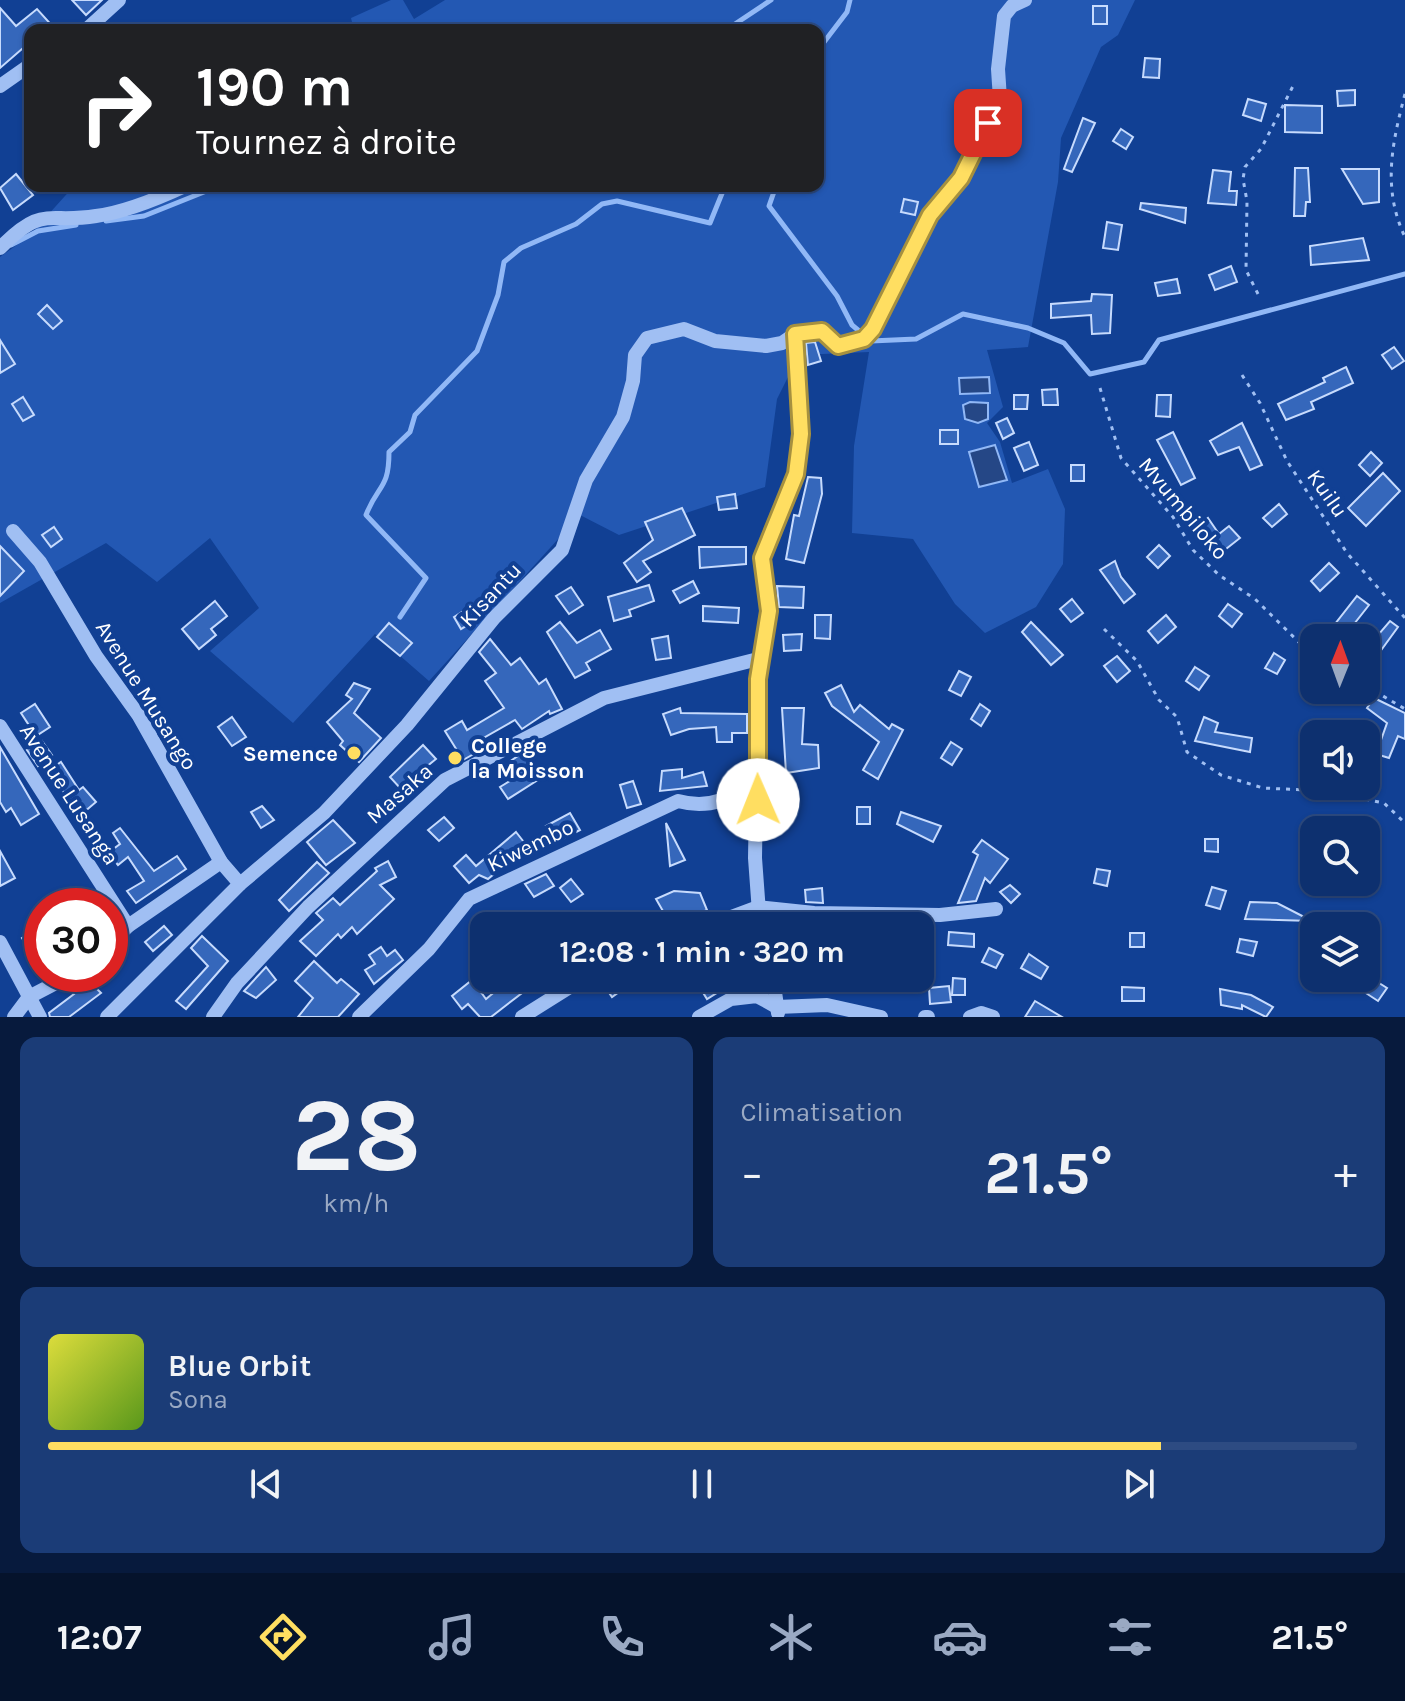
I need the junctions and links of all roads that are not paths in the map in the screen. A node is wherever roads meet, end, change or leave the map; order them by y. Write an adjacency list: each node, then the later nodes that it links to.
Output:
1 (119, 0): 3 (street)
2 (1025, 0): 8 (street)
3 (93, 24)
4 (24, 69): 5 (street)
5 (0, 86)
6 (171, 192): 7 (street)
7 (0, 248)
8 (795, 334): 10 (street); 14 (street, Kisantu)
9 (13, 531): 13 (street, Avenue Musango)
10 (762, 658): 12 (street); 30 (street, Masaka)
11 (0, 726): 15 (street, Avenue Lusanga)
12 (758, 779): 16 (street); 31 (street, Kiwembo)
13 (221, 862): 14 (street, Avenue Musango); 20 (street)
14 (240, 884): 29 (street, Kisantu)
15 (104, 888)
16 (758, 907): 17 (street); 18 (street); 19 (street)
17 (996, 909)
18 (745, 912)
19 (759, 912)
20 (128, 926)
21 (0, 942): 25 (street)
22 (39, 992): 25 (street)
23 (562, 992): 32 (street)
24 (775, 992): 26 (street)
25 (29, 997): 27 (street); 28 (street)
26 (778, 1012): 33 (street); 34 (street)
27 (14, 1017)
28 (40, 1017)
29 (107, 1017)
30 (213, 1017)
31 (359, 1017)
32 (522, 1017)
33 (699, 1017)
34 (881, 1017)
35 (970, 1017): 36 (street)
36 (993, 1017)

